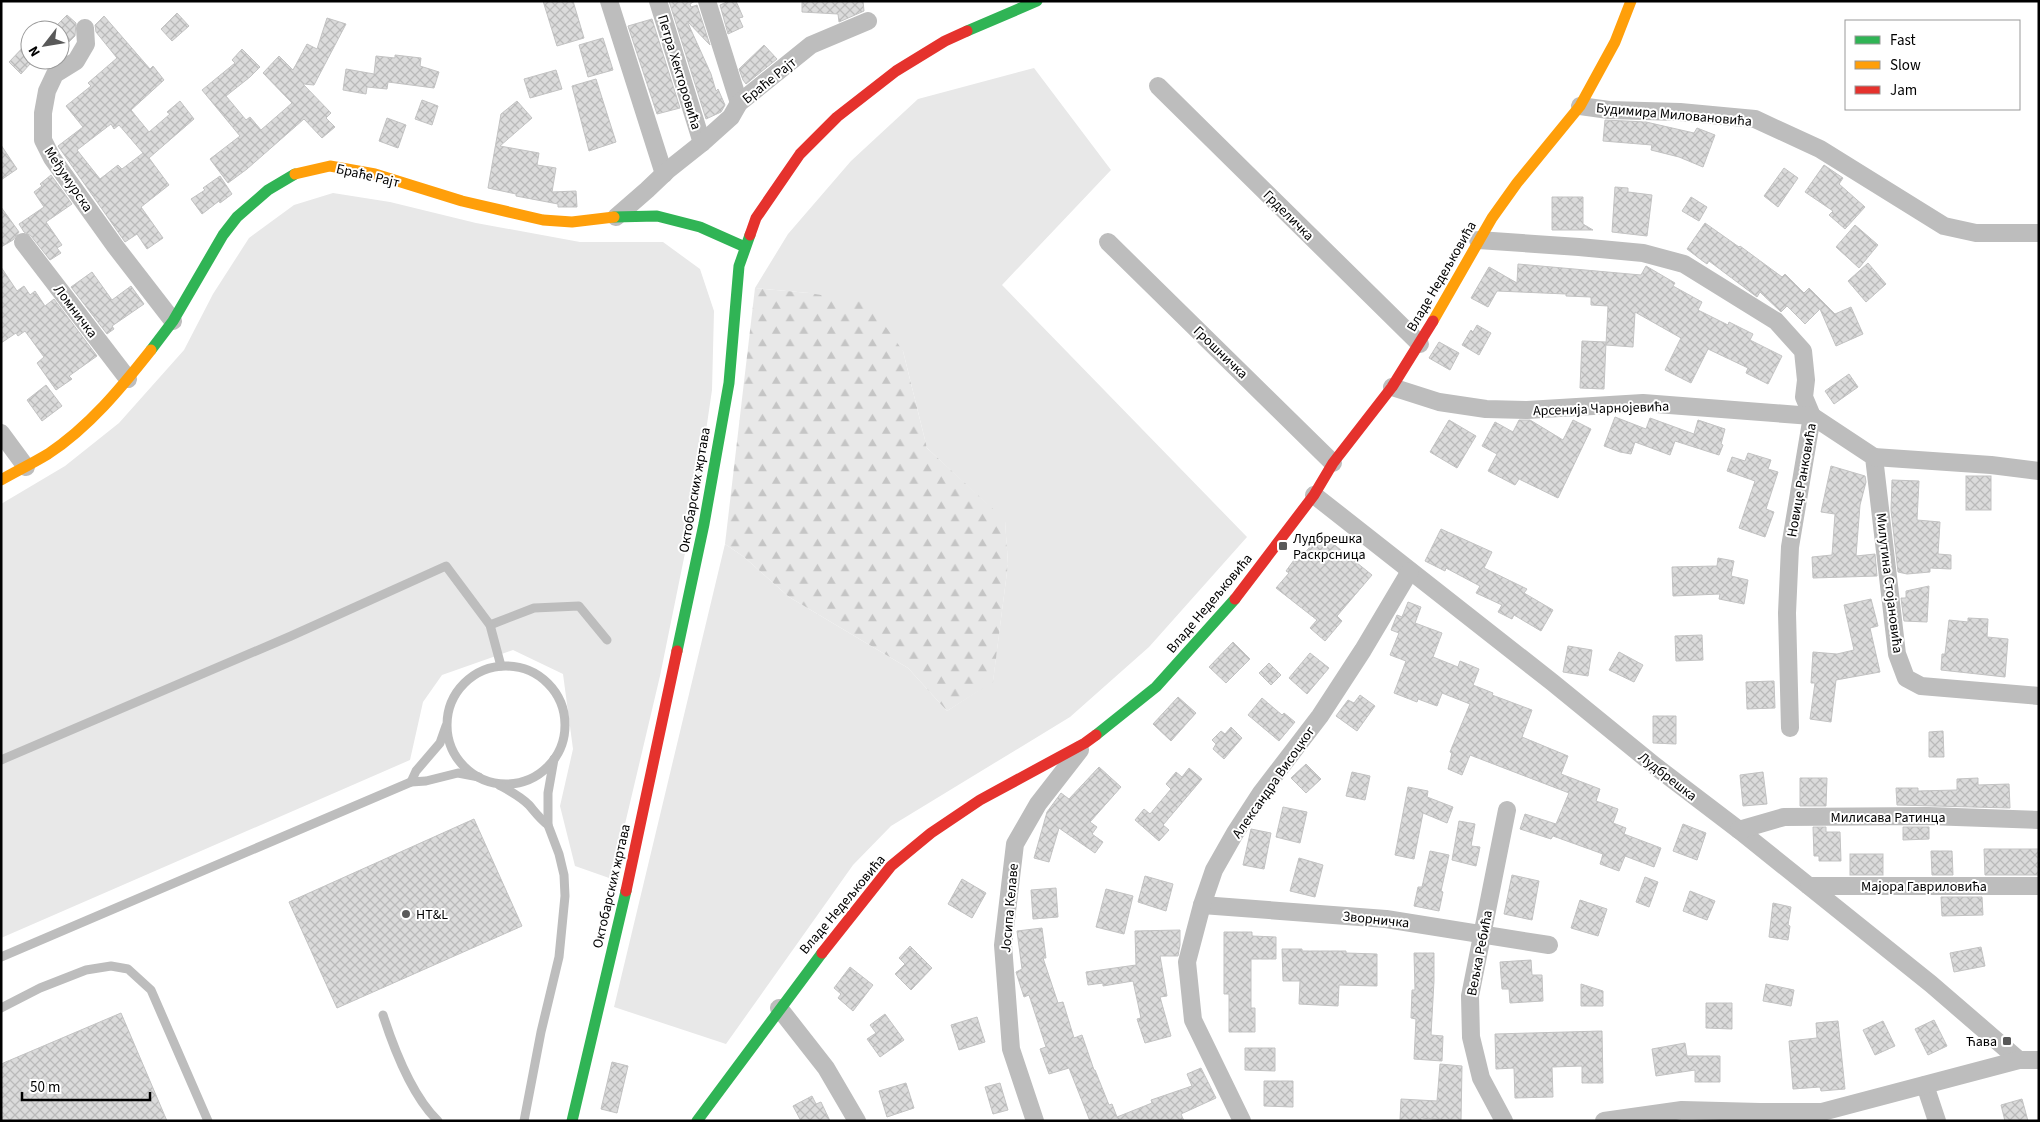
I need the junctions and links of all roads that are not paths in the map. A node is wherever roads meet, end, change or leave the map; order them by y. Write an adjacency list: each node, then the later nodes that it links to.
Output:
1 (609, 1): 12 (street)
2 (658, 1): 11 (street, Петра Хекторовића)
3 (707, 1): 9 (street)
4 (1037, 1): 20 (street, Октобарских жртава)
5 (1631, 1): 10 (street, Владе Недељковића)
6 (868, 21): 9 (street, Браће Рајт)
7 (85, 28): 21 (street, Међумурска)
8 (1158, 86): 22 (street, Грделичка)
9 (739, 103): 11 (street, Браће Рајт)
10 (1580, 106): 16 (street, Будимира Миловановића); 17 (street, Владе Недељковића)
11 (702, 143): 12 (street, Браће Рајт)
12 (664, 174): 13 (street, Браће Рајт)
13 (651, 186): 14 (street, Браће Рајт); 15 (street)
14 (616, 217): 15 (street, Браће Рајт); 21 (street, Браће Рајт)
15 (661, 218): 20 (street, Браће Рајт)
16 (2039, 234)
17 (1478, 240): 22 (street, Владе Недељковића); 25 (street, Новице Ранковића)
18 (23, 242): 23 (street, Ломничка)
19 (1108, 242): 28 (street, Грошничка)
20 (745, 247): 65 (street, Октобарских жртава)
21 (173, 320): 23 (street, Браће Рајт)
22 (1420, 344): 24 (street, Владе Недељковића)
23 (128, 379): 29 (street, Браће Рајт)
24 (1392, 387): 25 (street, Арсенија Чарнојевића); 28 (street, Владе Недељковића)
25 (1812, 416): 27 (street); 39 (street, Новице Ранковића)
26 (1, 434): 29 (street)
27 (1874, 457): 30 (street); 37 (street, Милутина Стојановића)
28 (1333, 462): 32 (street, Владе Недељковића)
29 (26, 467): 31 (street, Браће Рајт)
30 (2039, 471)
31 (1, 480)
32 (1314, 495): 33 (street, Лудбрешка); 40 (street, Владе Недељковића)
33 (1410, 571): 49 (street, Лудбрешка); 52 (street, Александра Висоцког)
34 (490, 625): 35 (lane); 36 (lane); 42 (lane)
35 (607, 640)
36 (501, 666): 38 (lane); 41 (lane)
37 (2039, 696)
38 (447, 721): 43 (lane); 44 (lane)
39 (1790, 728)
40 (1085, 744): 57 (street, Владе Недељковића); 68 (street, Јосипа Келаве)
41 (554, 759): 45 (lane); 48 (lane)
42 (1, 760)
43 (479, 777): 44 (lane); 45 (lane)
44 (411, 782): 55 (lane)
45 (495, 782): 48 (lane)
46 (1507, 810): 53 (street, Вељка Ребића)
47 (2039, 820): 49 (street, Милисава Ратинца)
48 (548, 825): 64 (lane)
49 (1739, 830): 50 (street, Лудбрешка)
50 (1809, 886): 51 (street, Мајора Гавриловића); 59 (street, Лудбрешка)
51 (2039, 886)
52 (1202, 905): 53 (street, Зворничка); 69 (street, Александра Висоцког)
53 (1482, 934): 54 (street, Зворничка); 70 (street, Вељка Ребића)
54 (1549, 945)
55 (1, 957)
56 (1, 1008): 62 (lane)
57 (779, 1008): 66 (street, Владе Недељковића); 67 (street)
58 (383, 1015): 63 (lane)
59 (2019, 1060): 60 (street); 61 (street)
60 (2039, 1060)
61 (1925, 1085): 71 (street); 72 (street)
62 (208, 1121)
63 (438, 1121)
64 (524, 1121)
65 (572, 1121)
66 (697, 1121)
67 (857, 1121)
68 (1035, 1121)
69 (1242, 1121)
70 (1504, 1121)
71 (1604, 1121)
72 (1937, 1121)

